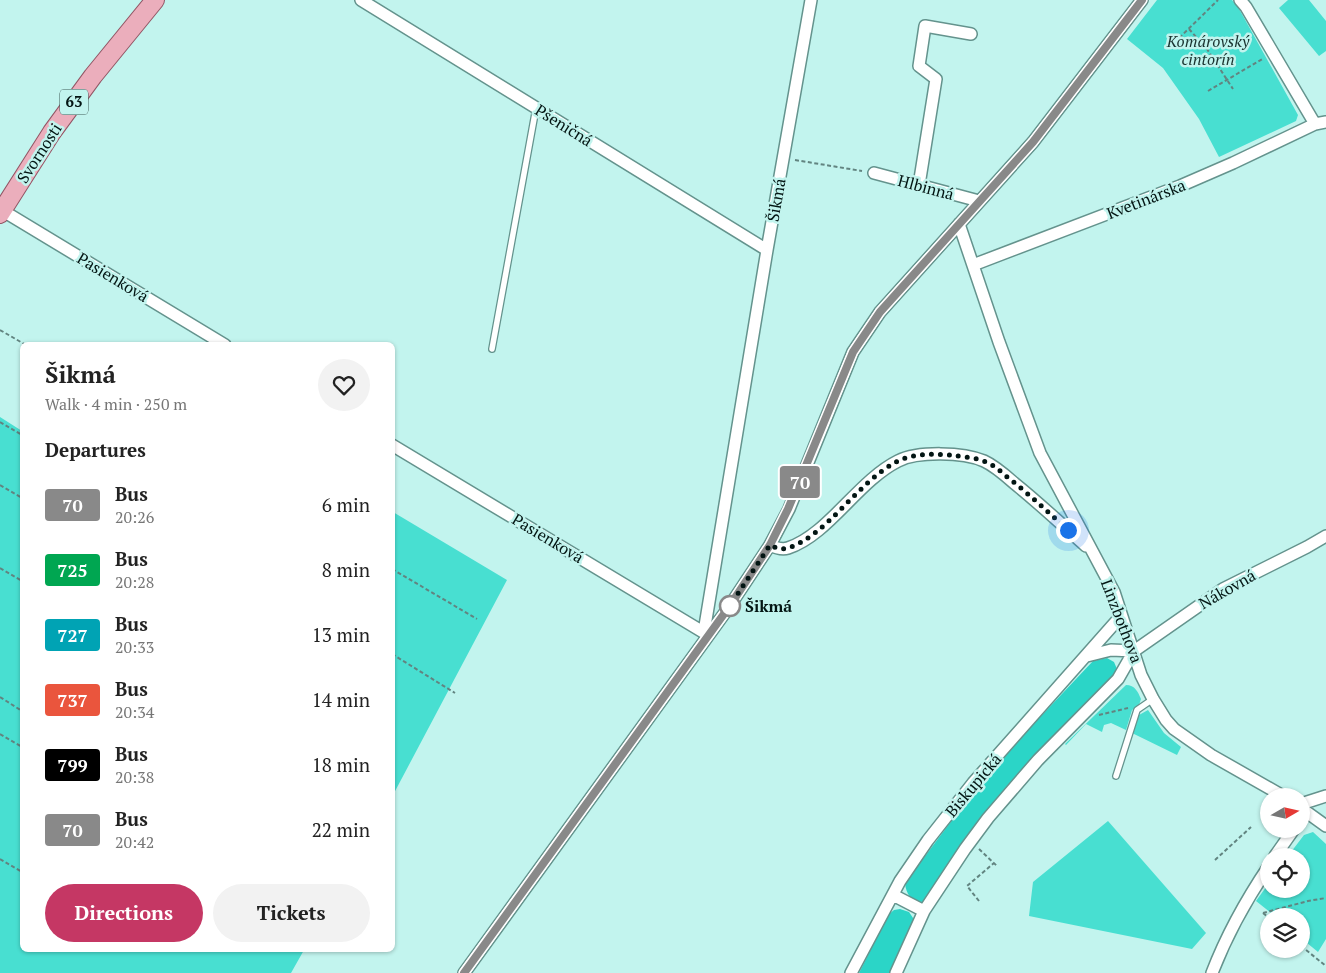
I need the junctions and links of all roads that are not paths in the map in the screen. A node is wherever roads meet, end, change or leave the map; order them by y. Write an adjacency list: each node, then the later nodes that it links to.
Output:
1 (155, 0): 12 (main road, Svornosti / 63)
2 (361, 0): 7 (street, Pšeničná)
3 (811, 0): 14 (street, Šikmá)
4 (1142, 0): 11 (street)
5 (1240, 0): 8 (street, Kvetinárska)
6 (971, 34): 10 (street)
7 (536, 107): 14 (street, Pšeničná); 17 (lane)
8 (1321, 123): 15 (street, Kvetinárska)
9 (874, 173): 10 (street, Hlbinná)
10 (919, 185): 11 (street, Hlbinná)
11 (979, 201): 13 (street)
12 (1, 211): 16 (street, Pasienková)
13 (959, 224): 15 (street, Linzbothova); 20 (street)
14 (767, 250): 23 (street, Šikmá)
15 (973, 265): 21 (street, Linzbothova)
16 (221, 342)
17 (492, 349)
18 (395, 447): 23 (street, Pasienková)
19 (1326, 536): 24 (street, Nákovná)
20 (770, 545): 21 (street); 23 (street)
21 (1091, 550): 22 (street, Linzbothova)
22 (1122, 616): 24 (street, Linzbothova); 25 (street, Biskupická)
23 (706, 633): 36 (street)
24 (1134, 651): 25 (street); 26 (street, Linzbothova); 35 (street, Biskupická)
25 (1087, 656): 34 (street, Biskupická)
26 (1150, 701): 27 (lane); 28 (street, Linzbothova)
27 (1116, 776)
28 (1269, 788)
29 (1326, 796): 30 (street)
30 (1310, 801)
31 (1310, 817): 32 (street)
32 (1326, 826)
33 (1260, 879): 39 (street)
34 (893, 895): 35 (street); 37 (street, Biskupická)
35 (924, 911): 38 (street, Biskupická)
36 (464, 973)
37 (851, 973)
38 (896, 973)
39 (1212, 973)

